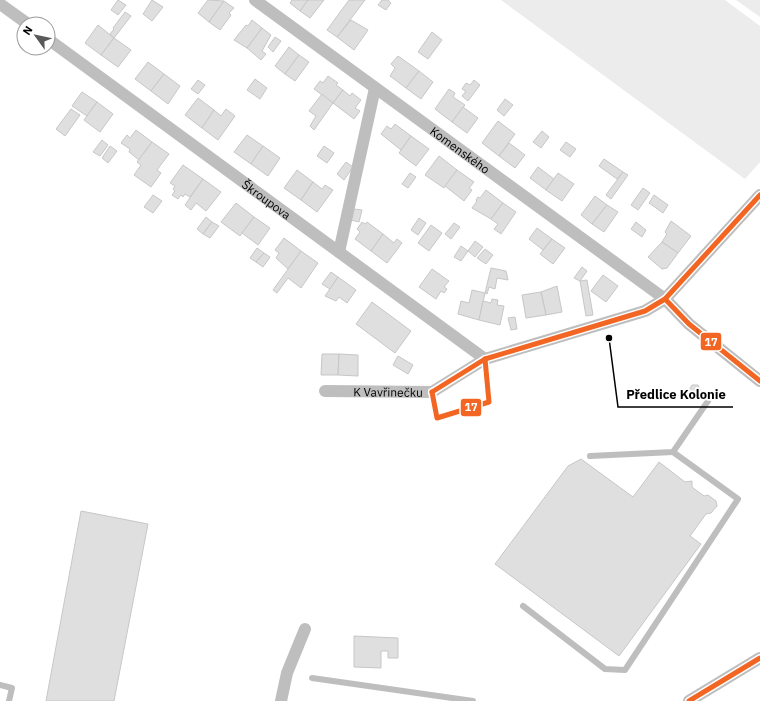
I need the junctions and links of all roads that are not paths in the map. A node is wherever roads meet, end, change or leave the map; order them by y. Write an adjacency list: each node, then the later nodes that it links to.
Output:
1 (255, 0): 5 (street, Komenského)
2 (0, 4): 3 (street)
3 (17, 16)
4 (56, 45): 7 (street, Škroupova)
5 (375, 88): 7 (street); 8 (street, Komenského)
6 (760, 195): 8 (street, K Vavřinečku)
7 (339, 252): 9 (street, Škroupova)
8 (665, 299): 9 (street, K Vavřinečku); 10 (street)
9 (485, 359): 12 (street, K Vavřinečku); 12 (lane)
10 (760, 381)
11 (325, 391): 12 (street, K Vavřinečku)
12 (432, 392)
13 (708, 401): 14 (lane)
14 (673, 452): 15 (lane); 16 (lane)
15 (590, 456)
16 (522, 606)
17 (306, 629): 22 (street)
18 (760, 658): 24 (street)
19 (312, 678): 23 (lane)
20 (0, 685): 21 (lane)
21 (10, 701)
22 (280, 701)
23 (473, 701)
24 (689, 701)

